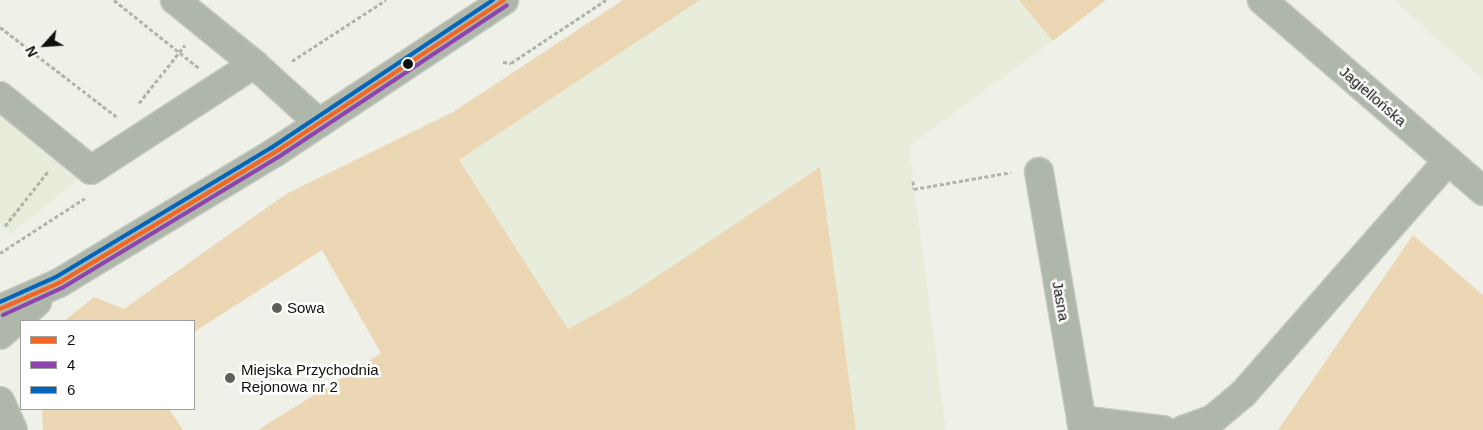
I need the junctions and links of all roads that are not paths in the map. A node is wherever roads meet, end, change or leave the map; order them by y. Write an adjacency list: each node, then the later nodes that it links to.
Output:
1 (174, 0): 4 (street)
2 (504, 0): 6 (street)
3 (1262, 0): 7 (street, Jagiellońska)
4 (254, 64): 5 (street); 6 (street)
5 (0, 96)
6 (319, 123): 10 (street)
7 (1448, 161): 9 (street, Jagiellońska); 19 (street)
8 (1028, 172): 14 (street, Jasna)
9 (1483, 191)
10 (59, 283): 11 (street); 12 (street)
11 (0, 310)
12 (0, 335)
13 (0, 401): 17 (street)
14 (1082, 425): 18 (street)
15 (0, 426): 16 (street)
16 (4, 430)
17 (13, 430)
18 (1163, 430)
19 (1183, 430)

